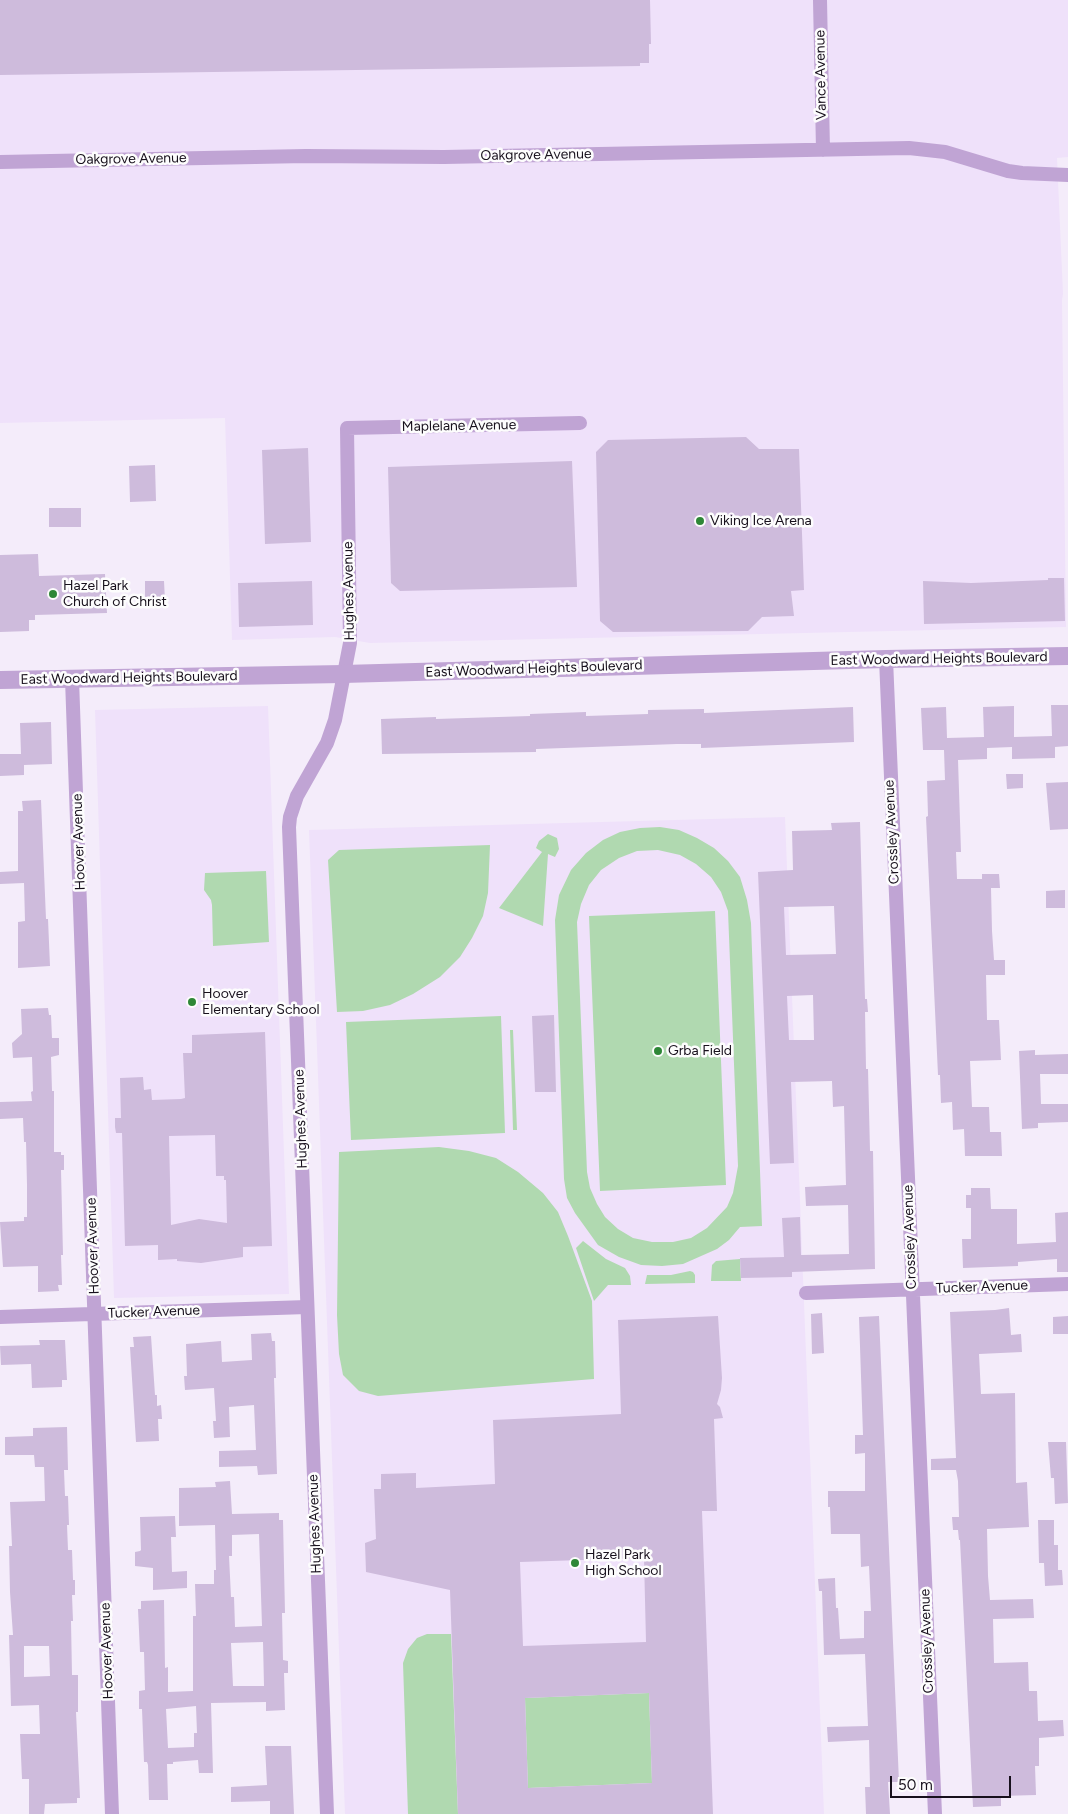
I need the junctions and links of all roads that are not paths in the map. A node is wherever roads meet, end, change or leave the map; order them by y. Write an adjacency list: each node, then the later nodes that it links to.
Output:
1 (820, 0): 2 (street, Vance Avenue)
2 (823, 150): 3 (street, Oakgrove Avenue); 4 (street, Oakgrove Avenue)
3 (0, 162)
4 (1068, 175)
5 (580, 423): 6 (street, Maplelane Avenue)
6 (347, 436): 9 (street, Hughes Avenue)
7 (1068, 656): 8 (street, East Woodward Heights Boulevard)
8 (886, 659): 9 (street, East Woodward Heights Boulevard); 13 (street, Crossley Avenue)
9 (343, 674): 10 (street, East Woodward Heights Boulevard); 15 (street, Hughes Avenue)
10 (72, 679): 11 (street, East Woodward Heights Boulevard); 16 (street, Hoover Avenue)
11 (0, 680)
12 (1068, 1284): 13 (street, Tucker Avenue)
13 (913, 1289): 14 (street, Tucker Avenue); 20 (street, Crossley Avenue)
14 (806, 1294)
15 (307, 1307): 16 (street, Tucker Avenue); 19 (street, Hughes Avenue)
16 (95, 1314): 17 (street, Tucker Avenue); 18 (street, Hoover Avenue)
17 (0, 1317)
18 (112, 1814)
19 (327, 1814)
20 (935, 1814)

